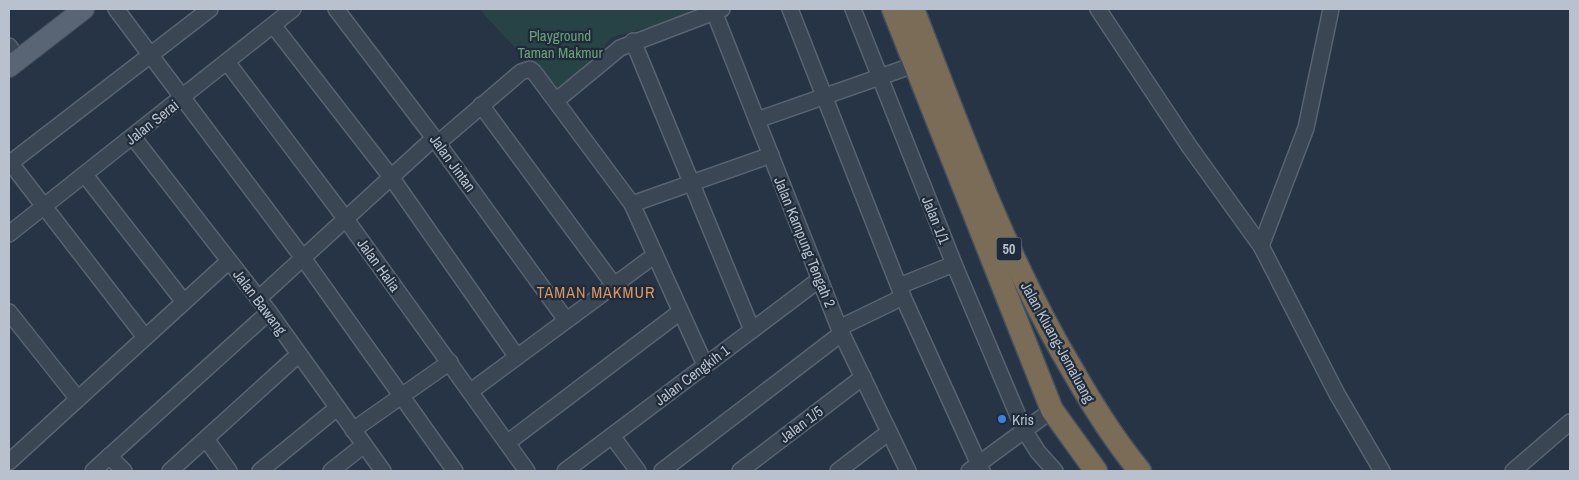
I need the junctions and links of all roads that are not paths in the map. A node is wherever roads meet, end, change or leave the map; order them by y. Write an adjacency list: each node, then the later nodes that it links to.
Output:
1 (116, 9): 15 (street)
2 (210, 9): 15 (street)
3 (294, 9): 13 (street, Jalan Serai)
4 (336, 9): 26 (street, Jalan Jintan)
5 (790, 9): 20 (street)
6 (853, 9): 19 (street, Jalan 1/1)
7 (893, 9): 18 (highway, Jalan Kluang-Jemaluang / 50)
8 (913, 9): 91 (highway, Jalan Kluang-Jemaluang / 50)
9 (1098, 9): 36 (street)
10 (1331, 9): 36 (street)
11 (80, 10): 16 (main road)
12 (717, 10): 14 (street); 24 (street, Jalan Kampung Tengah 2)
13 (273, 25): 17 (street, Jalan Serai); 30 (street)
14 (633, 41): 22 (street); 31 (street)
15 (151, 54): 21 (street); 28 (street)
16 (12, 58)
17 (227, 62): 21 (street, Jalan Serai); 34 (street, Jalan Halia)
18 (914, 65): 19 (street); 62 (highway, Jalan Kluang-Jemaluang / 50)
19 (880, 77): 20 (street); 40 (street, Jalan 1/1)
20 (824, 96): 24 (street); 43 (street)
21 (183, 97): 25 (street, Jalan Serai); 38 (street)
22 (557, 100): 23 (street); 32 (street)
23 (481, 105): 26 (street); 42 (street)
24 (757, 120): 27 (street, Jalan Kampung Tengah 2)
25 (133, 137): 29 (street, Jalan Serai); 39 (street, Jalan Bawang)
26 (436, 140): 30 (street); 49 (street, Jalan Jintan)
27 (771, 155): 31 (street); 41 (street, Jalan Kampung Tengah 2)
28 (9, 163): 33 (street)
29 (84, 175): 33 (street, Jalan Serai); 45 (street)
30 (391, 177): 34 (street); 54 (street)
31 (690, 183): 32 (street); 50 (street)
32 (632, 204): 37 (street)
33 (45, 207): 35 (street, Jalan Serai); 52 (street)
34 (346, 218): 38 (street); 55 (street, Jalan Halia)
35 (9, 234)
36 (1261, 246): 92 (street)
37 (655, 255): 42 (street); 48 (street)
38 (303, 258): 44 (street); 59 (street)
39 (229, 261): 44 (street, Jalan Bawang); 45 (street)
40 (954, 264): 43 (street); 65 (street, Jalan 1/1)
41 (820, 279): 50 (street, Jalan Cengkih 1); 51 (street, Jalan Kampung Tengah 2)
42 (614, 285): 49 (street)
43 (901, 291): 51 (street); 73 (street)
44 (258, 299): 47 (street, Jalan Bawang)
45 (184, 302): 52 (street)
46 (9, 312): 60 (street)
47 (269, 312): 53 (street, Jalan Bawang); 71 (street)
48 (680, 312): 56 (street); 69 (street)
49 (566, 320): 54 (street)
50 (752, 330): 56 (street, Jalan Cengkih 1)
51 (841, 330): 57 (street, Jalan Kampung Tengah 2); 85 (street)
52 (145, 337): 60 (street)
53 (298, 355): 61 (street, Jalan Bawang); 68 (street)
54 (517, 357): 58 (street)
55 (450, 362): 58 (street, Jalan Halia); 59 (street)
56 (705, 365): 67 (street, Jalan Cengkih 1)
57 (863, 377): 66 (street, Jalan Kampung Tengah 2); 86 (street, Jalan 1/5)
58 (471, 391): 69 (street, Jalan Halia)
59 (402, 396): 64 (street); 81 (street)
60 (78, 399): 72 (street)
61 (337, 408): 64 (street, Jalan Bawang); 78 (street)
62 (1052, 410): 65 (street); 90 (highway, Jalan Kluang-Jemaluang / 50)
63 (1570, 422): 93 (street)
64 (353, 430): 70 (street, Jalan Bawang)
65 (1024, 430): 73 (street); 89 (street, Jalan 1/1)
66 (889, 432): 87 (street); 88 (street, Jalan Kampung Tengah 2)
67 (612, 436): 83 (street, Jalan Cengkih 1); 84 (street)
68 (206, 439): 76 (street); 77 (street)
69 (507, 443): 82 (street, Jalan Halia)
70 (364, 446): 79 (street); 80 (street, Jalan Bawang)
71 (109, 456): 74 (street); 75 (street)
72 (9, 460)
73 (976, 469)
74 (93, 471)
75 (124, 471)
76 (170, 471)
77 (229, 471)
78 (260, 471)
79 (331, 471)
80 (383, 471)
81 (455, 471)
82 (526, 471)
83 (564, 471)
84 (638, 471)
85 (662, 471)
86 (740, 471)
87 (838, 471)
88 (908, 471)
89 (1055, 471)
90 (1096, 471)
91 (1140, 471)
92 (1382, 471)
93 (1513, 471)

